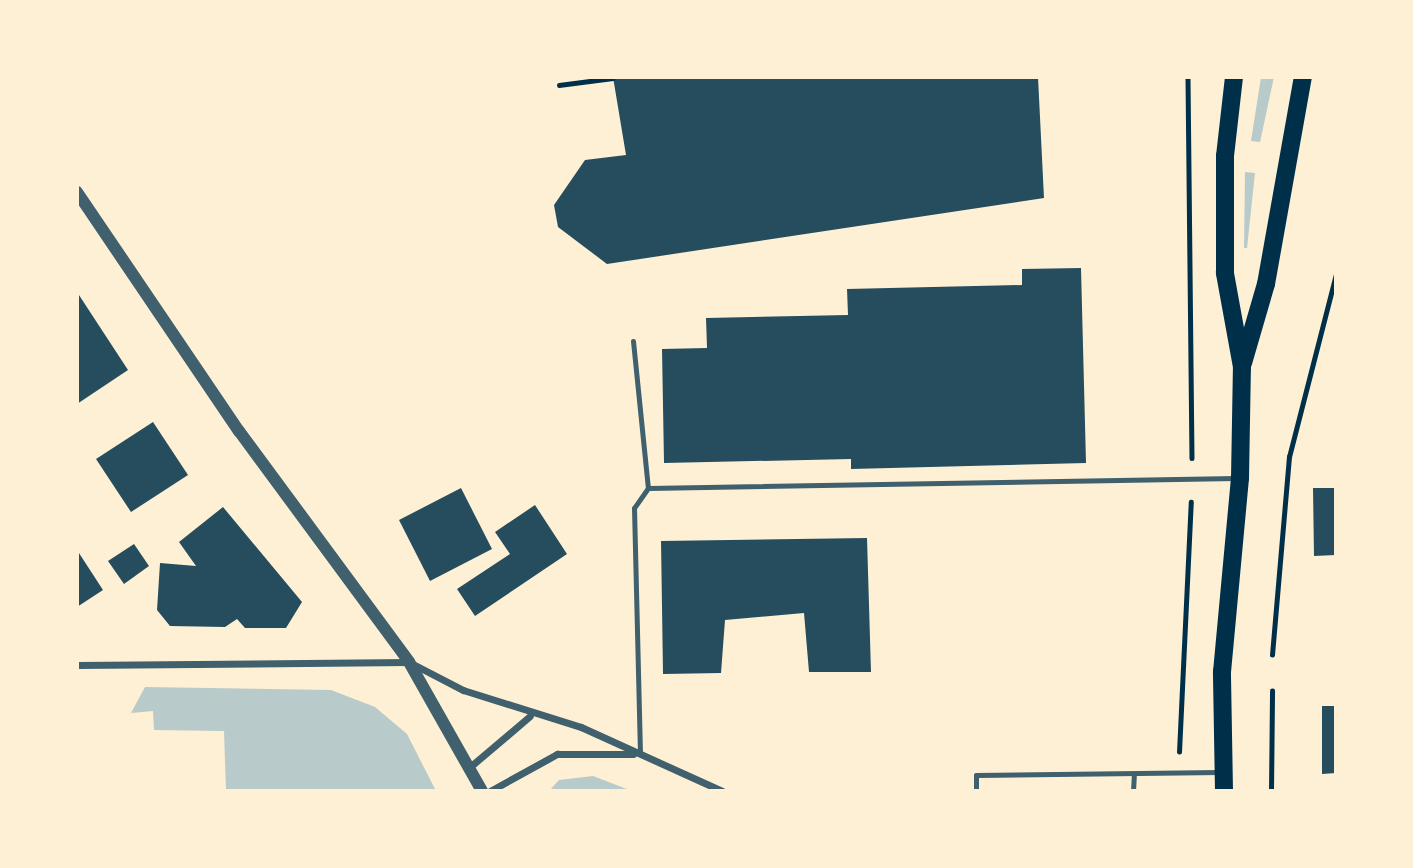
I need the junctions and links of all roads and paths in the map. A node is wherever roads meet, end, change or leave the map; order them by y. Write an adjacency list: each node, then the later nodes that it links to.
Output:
1 (1188, 77): 12 (path)
2 (1224, 77): 7 (street)
3 (1234, 77): 7 (main road)
4 (1303, 77): 11 (main road)
5 (613, 78): 6 (path)
6 (559, 85)
7 (1227, 112): 11 (main road)
8 (77, 192): 16 (street)
9 (1336, 274): 15 (path)
10 (633, 341): 14 (lane)
11 (1242, 367): 13 (main road)
12 (1192, 477): 13 (lane); 14 (lane); 22 (path)
13 (1240, 478): 23 (main road)
14 (648, 488): 20 (lane)
15 (1272, 655)
16 (409, 662): 17 (street); 19 (street); 21 (street)
17 (77, 665)
18 (1272, 691): 31 (path)
19 (530, 716): 20 (street); 21 (street)
20 (639, 754): 26 (street); 27 (street)
21 (471, 766): 25 (street)
22 (1178, 771): 23 (lane); 24 (lane)
23 (1223, 772): 30 (main road)
24 (1133, 774): 28 (lane); 29 (lane)
25 (482, 791)
26 (490, 791)
27 (722, 791)
28 (976, 791)
29 (1133, 791)
30 (1224, 791)
31 (1271, 791)

